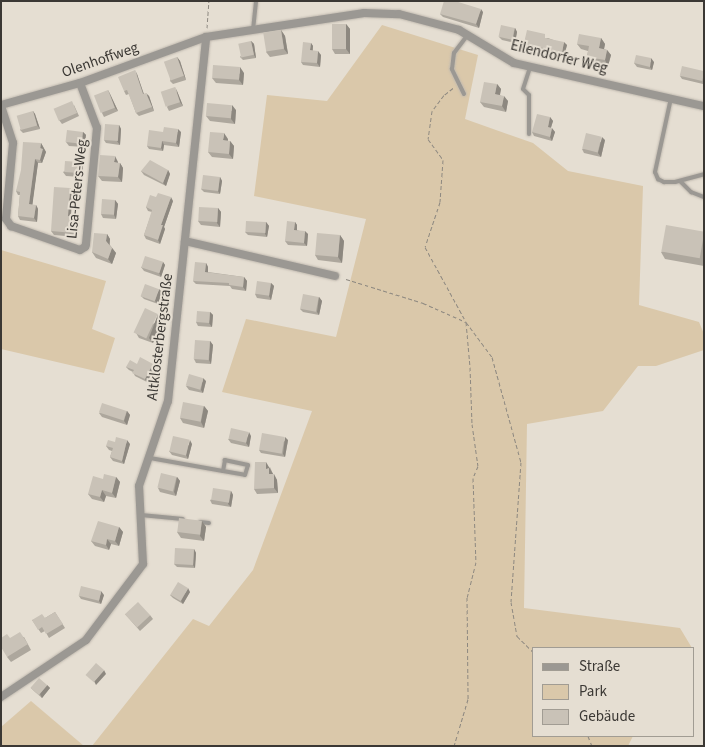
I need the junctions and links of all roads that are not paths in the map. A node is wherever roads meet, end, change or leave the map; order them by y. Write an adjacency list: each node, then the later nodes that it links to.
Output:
1 (256, 1): 2 (lane)
2 (252, 30): 3 (street, Eilendorfer Weg); 4 (street, Eilendorfer Weg)
3 (467, 36): 5 (street, Eilendorfer Weg); 7 (lane)
4 (206, 37): 6 (street, Olenhoffweg); 15 (street, Altklosterbergstraße)
5 (530, 67): 8 (street, Eilendorfer Weg); 11 (lane)
6 (80, 83): 9 (street, Olenhoffweg); 9 (street, Lisa-Peters-Weg)
7 (464, 94)
8 (671, 98): 10 (street, Eilendorfer Weg); 13 (lane)
9 (1, 106)
10 (704, 106)
11 (529, 134)
12 (704, 174): 13 (lane)
13 (680, 181): 14 (lane)
14 (704, 197)
15 (185, 241): 16 (street); 17 (street, Altklosterbergstraße)
16 (335, 276)
17 (150, 458): 18 (lane); 19 (street, Altklosterbergstraße)
18 (222, 471): 18 (lane)
19 (141, 515): 20 (lane); 21 (street, Altklosterbergstraße)
20 (209, 523)
21 (1, 697)

